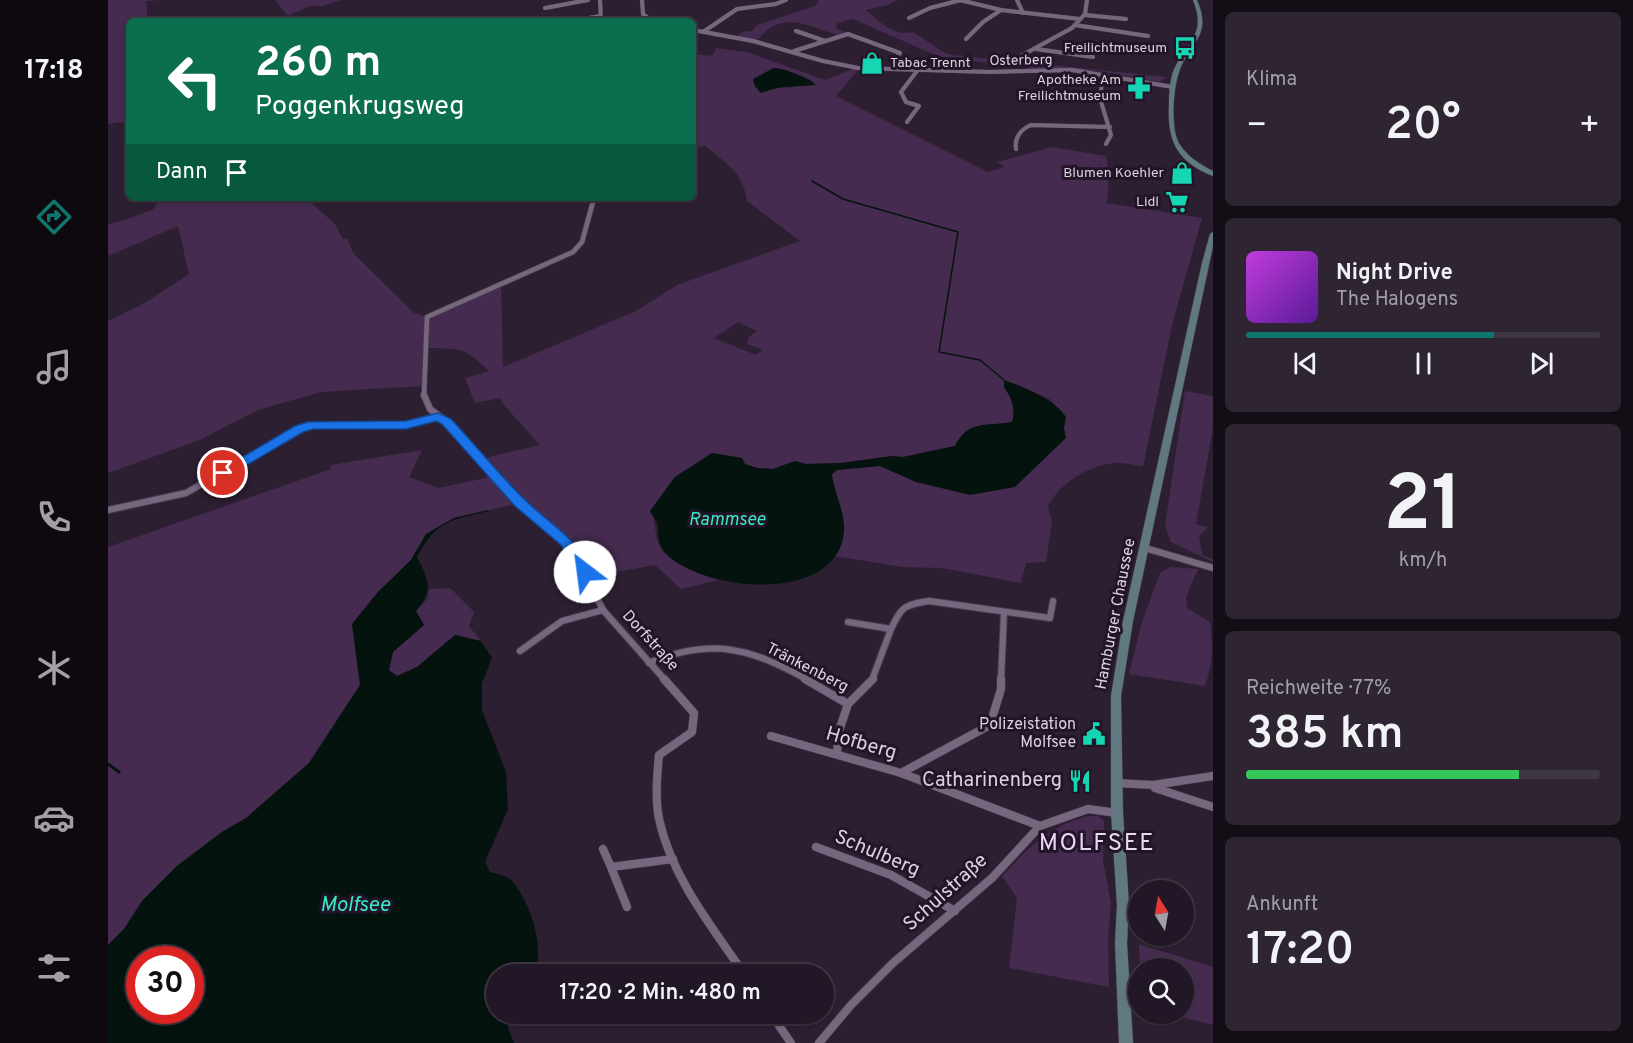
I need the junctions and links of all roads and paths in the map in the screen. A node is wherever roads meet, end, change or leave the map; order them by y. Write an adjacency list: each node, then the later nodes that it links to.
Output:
1 (588, 0): 9 (street)
2 (600, 0): 13 (street)
3 (642, 0): 14 (street)
4 (786, 0): 21 (street)
5 (960, 0): 10 (street); 15 (street)
6 (1017, 0): 11 (street)
7 (1087, 0): 12 (street)
8 (1196, 0): 32 (main road)
9 (545, 8)
10 (1001, 10): 11 (street); 23 (street)
11 (1023, 13): 16 (street)
12 (1085, 15): 16 (street); 17 (street)
13 (601, 18)
14 (648, 18)
15 (909, 18)
16 (1080, 19): 18 (street)
17 (1126, 19)
18 (1075, 25): 22 (street); 25 (street)
19 (696, 31): 21 (street, Osterberg)
20 (796, 31): 24 (street)
21 (703, 32): 26 (street, Osterberg)
22 (1148, 36)
23 (966, 39)
24 (825, 41): 26 (street); 27 (street)
25 (1035, 49): 28 (street); 29 (street)
26 (793, 52): 30 (street, Osterberg)
27 (898, 56)
28 (1094, 57)
29 (1017, 58)
30 (917, 71): 31 (street, Osterberg); 33 (street)
31 (1103, 75): 32 (street, Osterberg); 34 (street)
32 (1173, 87): 37 (main road)
33 (907, 122)
34 (1110, 127): 35 (street); 36 (street)
35 (1106, 144)
36 (1016, 149)
37 (1213, 174)
38 (593, 201): 40 (street, Dorfstraße)
39 (1213, 234): 42 (main road, Hamburger Chaussee)
40 (438, 416): 41 (street); 45 (street, Dorfstraße)
41 (108, 510)
42 (1144, 548): 43 (street); 56 (main road, Hamburger Chaussee)
43 (1213, 568)
44 (1053, 600): 46 (street)
45 (603, 610): 49 (street); 50 (street, Dorfstraße)
46 (1004, 612): 48 (street); 54 (street)
47 (848, 622): 48 (street)
48 (891, 629): 51 (street)
49 (520, 651)
50 (649, 663): 51 (street, Tränkenberg); 63 (street, Dorfstraße)
51 (848, 704): 53 (street)
52 (771, 736): 53 (street, Hofberg)
53 (837, 754): 54 (street, Hofberg)
54 (901, 773): 60 (street, Hofberg)
55 (1213, 776): 57 (street)
56 (1116, 783): 57 (street); 59 (main road, Hamburger Chaussee)
57 (1152, 787): 58 (street)
58 (1213, 807)
59 (1117, 813): 60 (street, Schulstraße); 71 (main road, Hamburger Chaussee)
60 (1040, 826): 66 (street, Schulstraße)
61 (816, 847): 66 (street, Schulberg)
62 (603, 849): 64 (street)
63 (673, 859): 64 (street); 67 (street, Dorfstraße)
64 (612, 867): 65 (street)
65 (627, 907)
66 (956, 911): 70 (street, Schulstraße)
67 (738, 964)
68 (778, 1024): 69 (street)
69 (791, 1043)
70 (821, 1043)
71 (1126, 1043)

